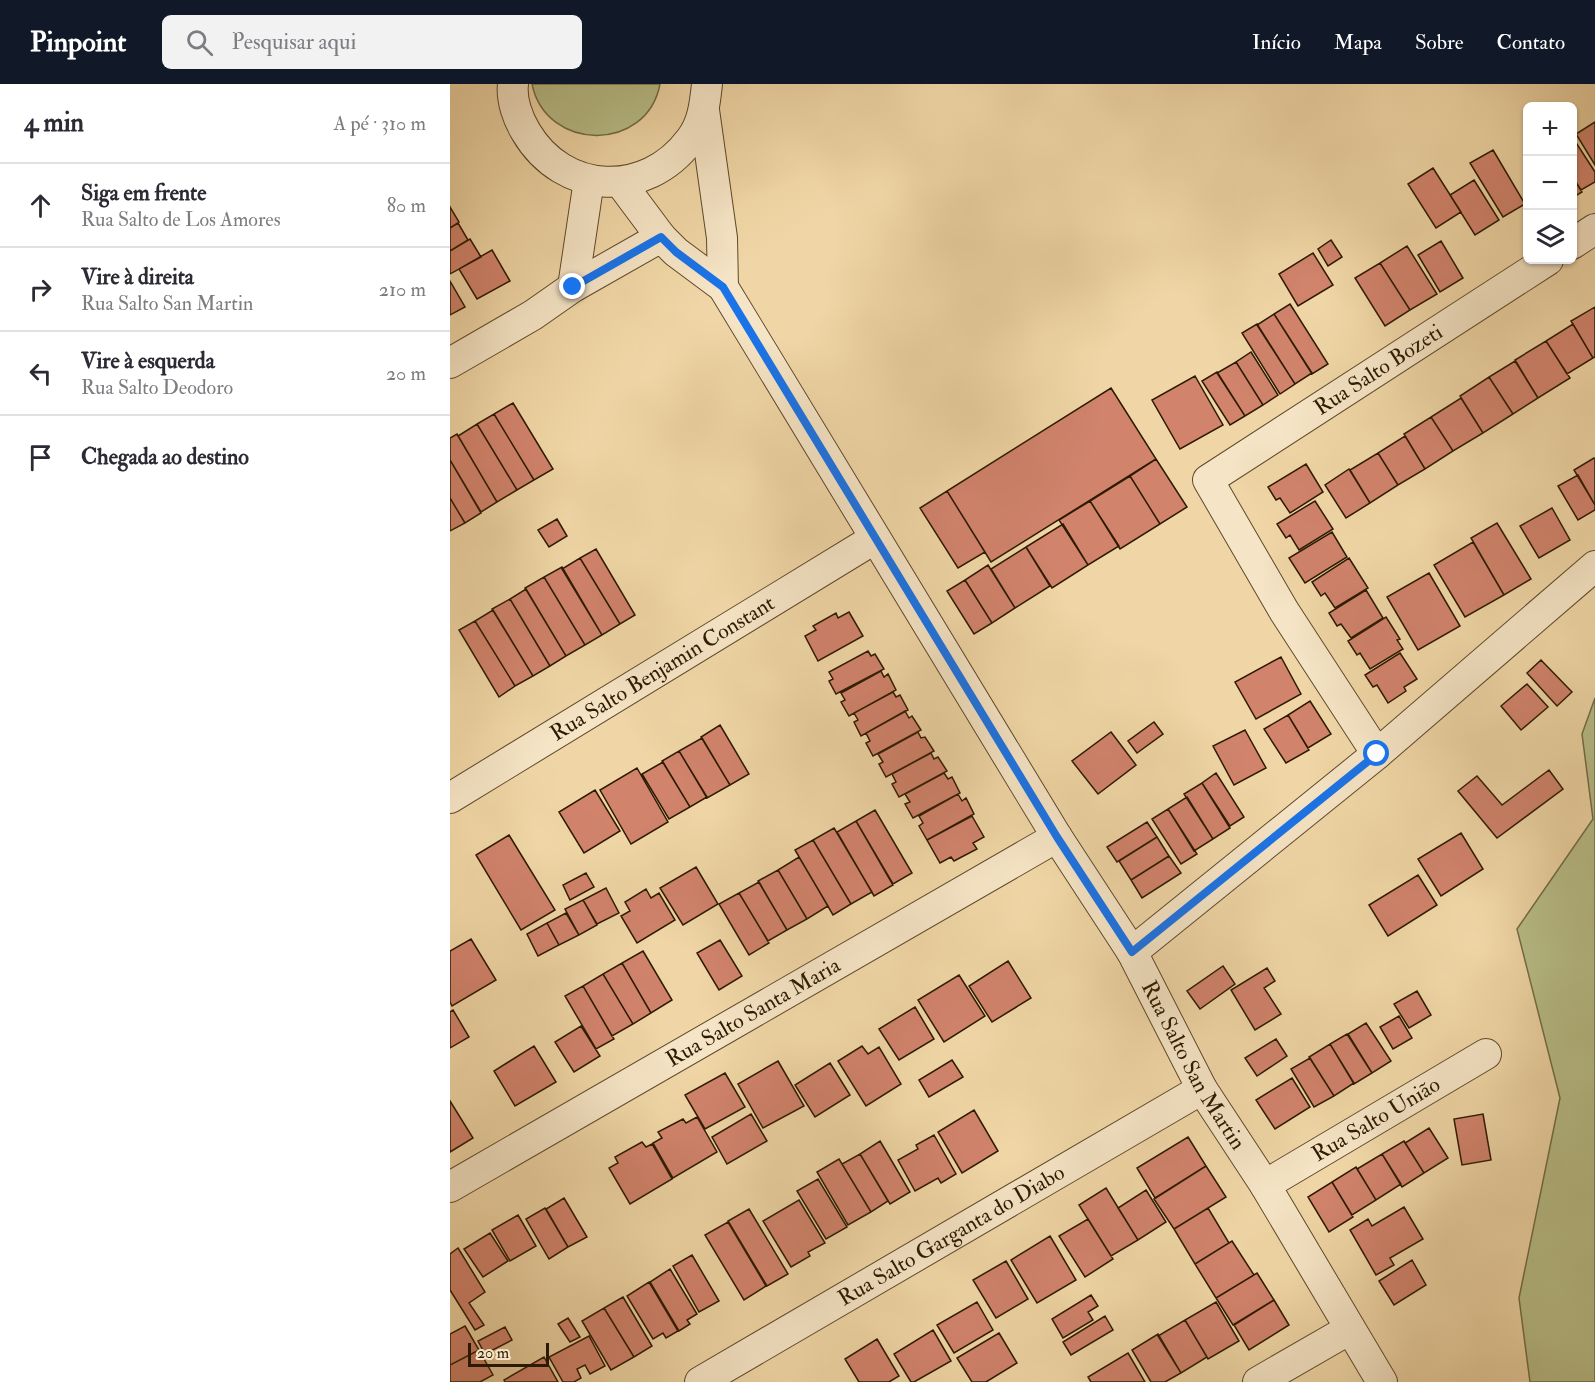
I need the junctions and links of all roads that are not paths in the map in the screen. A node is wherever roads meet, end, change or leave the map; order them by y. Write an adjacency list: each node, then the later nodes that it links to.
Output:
1 (513, 84): 3 (street)
2 (706, 97): 4 (street); 10 (street, Rua Salto San Martin)
3 (589, 180): 4 (street); 9 (street)
4 (620, 182): 6 (street, Rua Salto San Martin)
5 (1595, 229): 7 (street)
6 (661, 237): 9 (street); 10 (street, Rua Salto San Martin)
7 (1577, 241)
8 (1542, 264): 14 (street, Rua Salto Bozeti)
9 (573, 287): 11 (street)
10 (723, 287): 12 (street, Rua Salto San Martin)
11 (450, 363)
12 (874, 539): 15 (street, Rua Salto Benjamin Constant); 16 (street, Rua Salto San Martin)
13 (1595, 566): 14 (street)
14 (1377, 754): 17 (street)
15 (450, 798)
16 (1057, 837): 17 (street, Rua Salto San Martin); 21 (street, Rua Salto Santa Maria)
17 (1132, 952): 19 (street, Rua Salto San Martin)
18 (1486, 1054): 20 (street, Rua Salto União)
19 (1202, 1089): 20 (street, Rua Salto San Martin); 23 (street, Rua Salto Garganta do Diabo)
20 (1265, 1185): 22 (street, Rua Salto San Martin)
21 (450, 1187)
22 (1350, 1329): 24 (street); 25 (street, Rua Salto San Martin)
23 (700, 1382)
24 (1258, 1382)
25 (1382, 1382)

